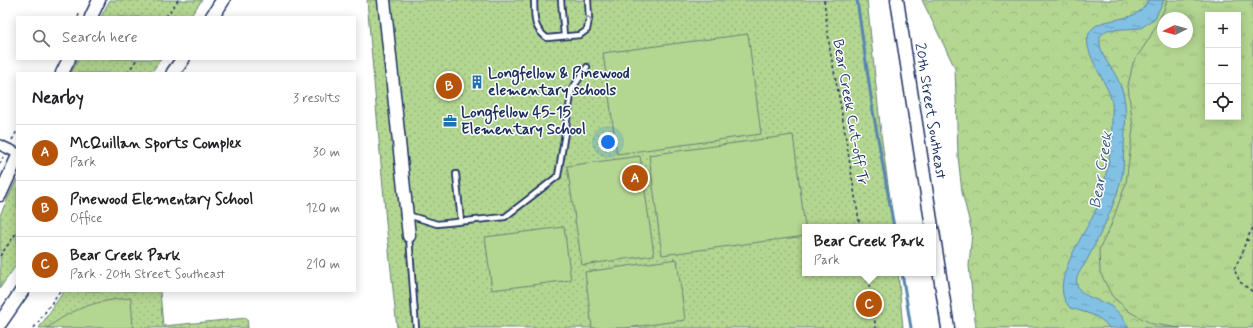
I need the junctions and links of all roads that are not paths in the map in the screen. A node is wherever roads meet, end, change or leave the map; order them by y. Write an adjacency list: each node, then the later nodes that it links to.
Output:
1 (100, 0): 8 (street)
2 (223, 0): 9 (main road)
3 (384, 0): 21 (street)
4 (534, 0): 10 (lane)
5 (561, 0): 10 (lane)
6 (588, 0): 10 (lane, one-way to 6)
7 (897, 0): 23 (street, 20th Street Southeast)
8 (92, 16)
9 (213, 16)
10 (564, 36)
11 (68, 60): 14 (street)
12 (182, 60): 15 (main road)
13 (587, 67): 22 (lane)
14 (62, 72)
15 (174, 72)
16 (0, 145): 17 (street)
17 (16, 153)
18 (16, 160): 20 (street)
19 (456, 174): 22 (lane)
20 (0, 195)
21 (406, 215): 22 (lane); 24 (street)
22 (461, 221)
23 (932, 224)
24 (409, 236): 28 (lane)
25 (936, 250): 29 (street)
26 (21, 292): 27 (main road)
27 (0, 323)
28 (416, 328)
29 (948, 328)

